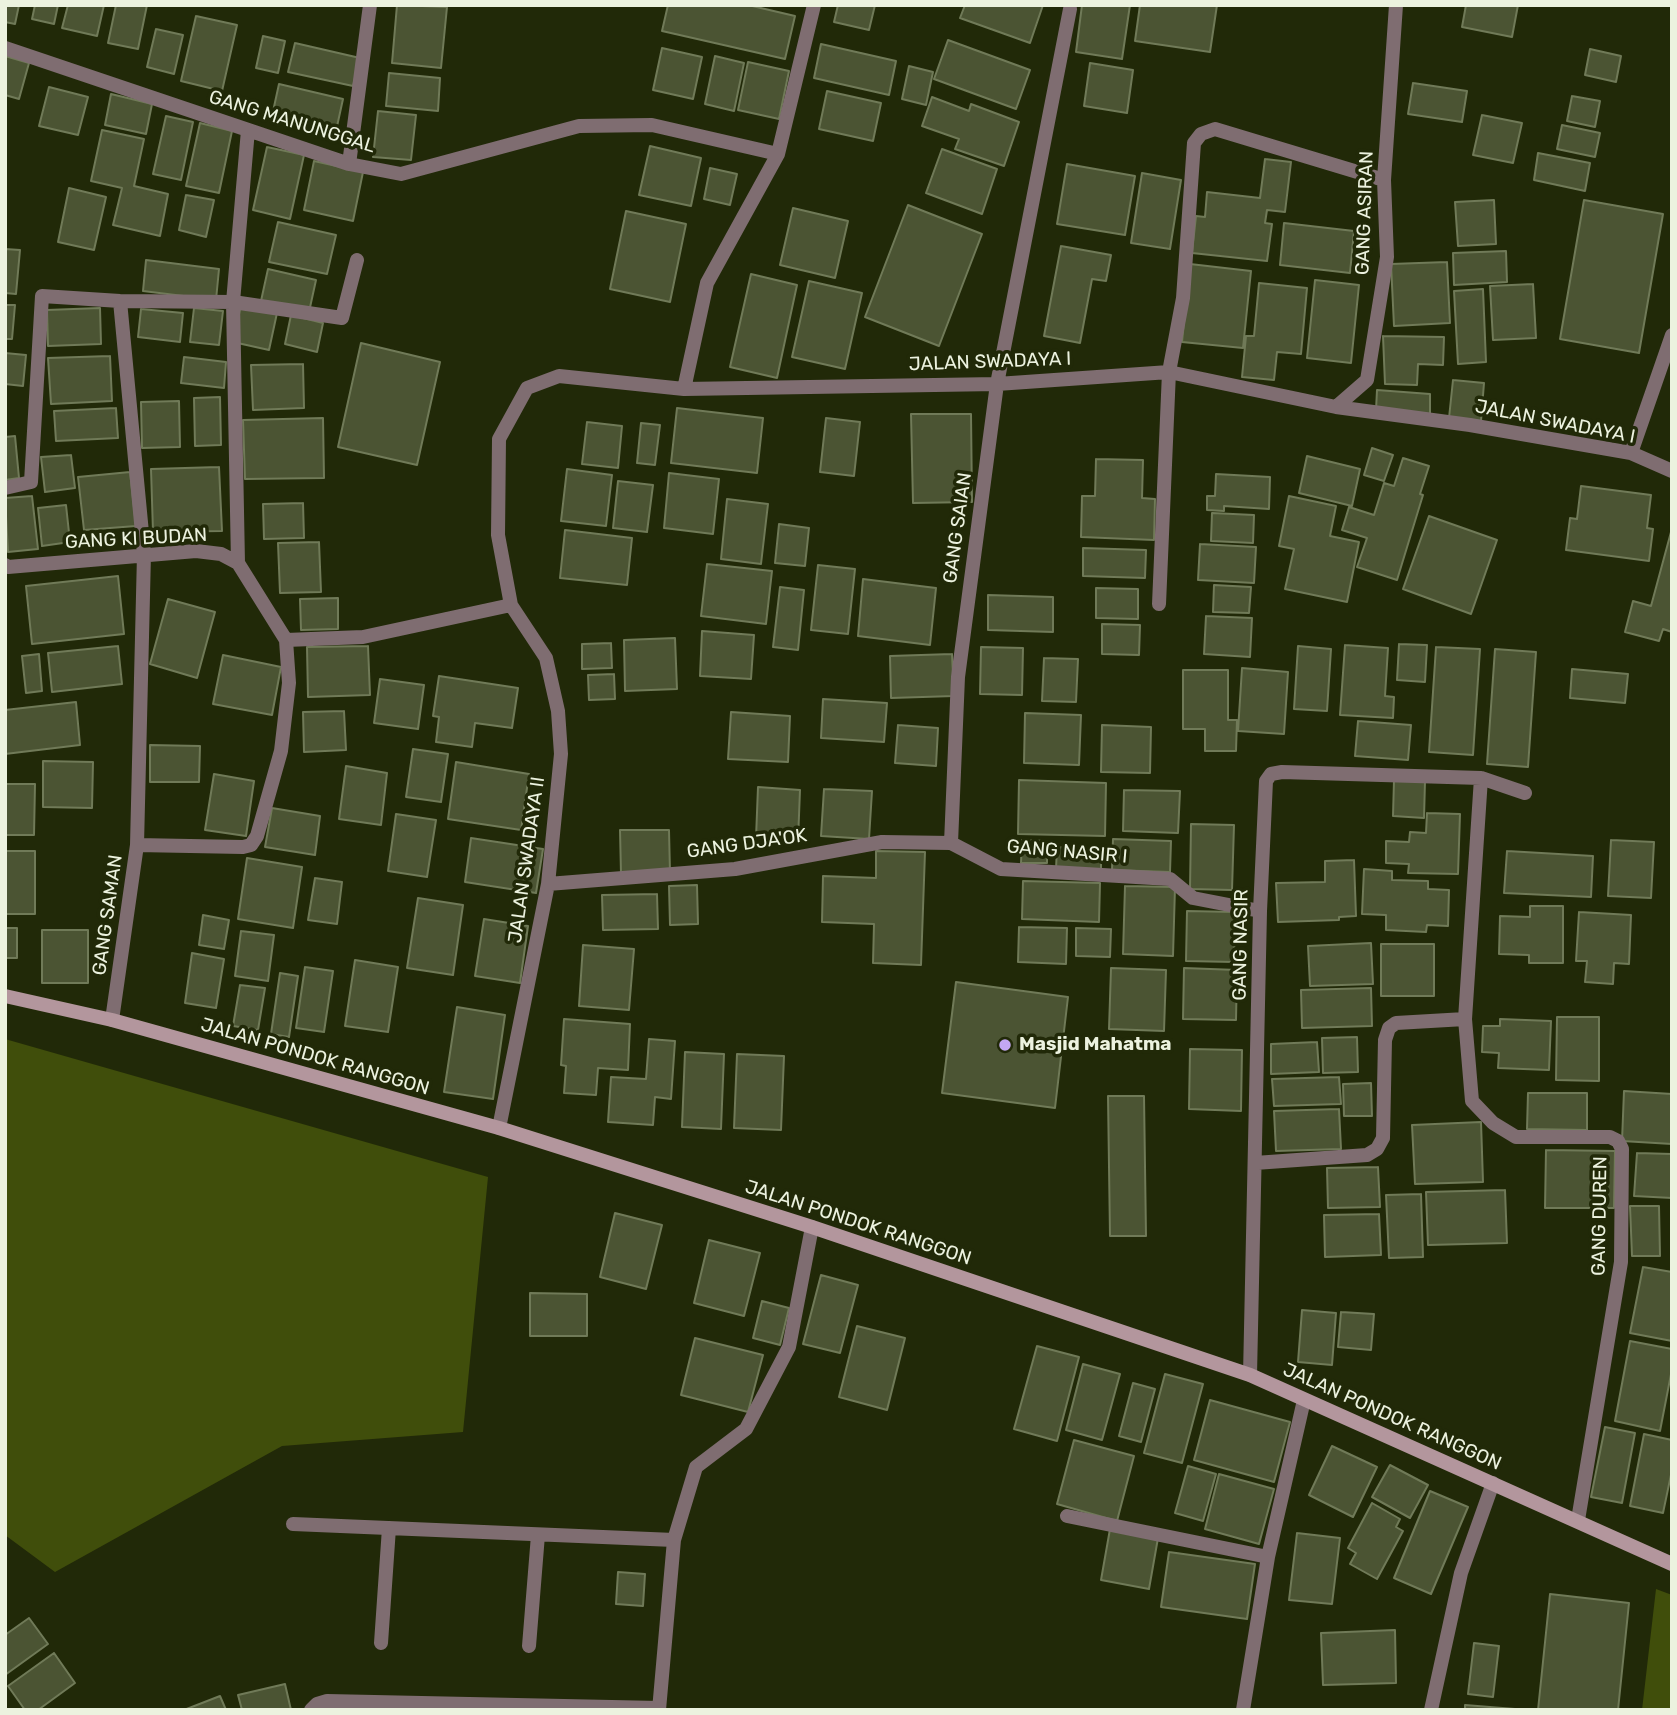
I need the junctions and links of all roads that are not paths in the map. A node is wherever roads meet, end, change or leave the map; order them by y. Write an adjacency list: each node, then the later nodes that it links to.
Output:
1 (370, 5): 8 (street)
2 (814, 5): 7 (street)
3 (1396, 5): 9 (street, GANG ASIRAN)
4 (1070, 9): 15 (street, GANG SAIAN)
5 (5, 48): 6 (street, GANG MANUNGGAL)
6 (248, 130): 8 (street, GANG MANUNGGAL); 12 (street)
7 (778, 154): 8 (street, GANG MANUNGGAL); 16 (street)
8 (349, 164)
9 (1384, 180): 14 (street); 17 (street, GANG ASIRAN)
10 (357, 260): 12 (street)
11 (120, 301): 12 (street); 20 (street); 21 (street)
12 (233, 302): 22 (street)
13 (1672, 335): 18 (street)
14 (1169, 372): 15 (street, JALAN SWADAYA I); 17 (street, JALAN SWADAYA I); 24 (street)
15 (997, 384): 16 (street, JALAN SWADAYA I); 29 (street, GANG SAIAN)
16 (684, 389): 25 (street, JALAN SWADAYA I)
17 (1336, 407): 18 (street, JALAN SWADAYA I)
18 (1632, 453): 19 (street, JALAN SWADAYA I)
19 (1672, 471)
20 (5, 488)
21 (144, 554): 22 (street, GANG KI BUDAN); 23 (street, GANG KI BUDAN); 30 (street)
22 (238, 563): 26 (street)
23 (7, 566)
24 (1159, 604)
25 (511, 605): 26 (street); 31 (street, JALAN SWADAYA II)
26 (286, 640): 30 (street, GANG SAMAN)
27 (1481, 778): 28 (street, GANG NASIR); 32 (street, GANG NASIR); 34 (street, GANG DUREN)
28 (1525, 793)
29 (951, 843): 31 (street, GANG DJA'OK); 32 (street, GANG NASIR I)
30 (137, 845): 35 (street, GANG SAMAN)
31 (548, 884): 36 (street, JALAN SWADAYA II)
32 (1260, 911): 37 (street, GANG NASIR)
33 (5, 996): 35 (street, JALAN PONDOK RANGGON)
34 (1465, 1019): 37 (street); 43 (street, GANG DUREN)
35 (112, 1020): 36 (street, JALAN PONDOK RANGGON)
36 (499, 1128): 38 (street, JALAN PONDOK RANGGON)
37 (1255, 1163): 39 (street, GANG NASIR)
38 (812, 1227): 39 (street, JALAN PONDOK RANGGON); 47 (street)
39 (1250, 1375): 40 (street, JALAN PONDOK RANGGON)
40 (1304, 1400): 41 (street, JALAN PONDOK RANGGON); 48 (street)
41 (1493, 1483): 43 (street, JALAN PONDOK RANGGON); 55 (street)
42 (1067, 1516): 48 (street)
43 (1578, 1520): 49 (street, JALAN PONDOK RANGGON)
44 (293, 1524): 45 (street)
45 (389, 1528): 46 (street); 50 (street)
46 (538, 1535): 47 (street); 51 (street)
47 (674, 1540): 52 (street)
48 (1268, 1557): 54 (street)
49 (1672, 1563)
50 (381, 1643)
51 (529, 1646)
52 (659, 1709): 53 (street)
53 (311, 1710)
54 (1243, 1710)
55 (1431, 1710)

